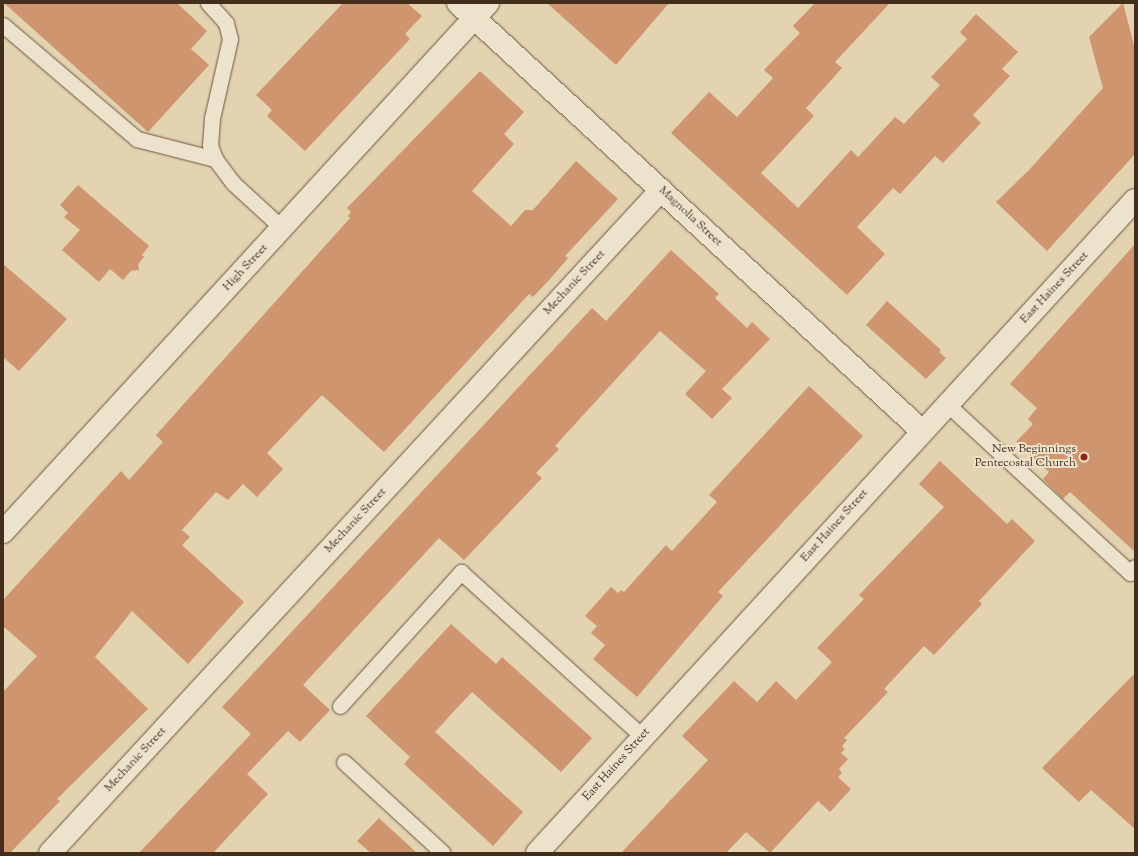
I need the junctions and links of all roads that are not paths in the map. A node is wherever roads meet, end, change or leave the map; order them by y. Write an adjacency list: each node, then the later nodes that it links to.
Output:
1 (208, 3): 5 (lane)
2 (458, 3): 3 (street, Magnolia Street)
3 (481, 11): 6 (street, Magnolia Street); 8 (street, High Street)
4 (3, 25): 5 (lane)
5 (215, 159): 8 (lane)
6 (661, 190): 10 (street, Magnolia Street); 16 (street, Mechanic Street)
7 (1135, 200): 9 (street, East Haines Street)
8 (282, 228): 11 (street, High Street)
9 (947, 404): 10 (street, East Haines Street); 12 (lane)
10 (922, 431): 14 (street, East Haines Street)
11 (3, 532)
12 (1135, 567)
13 (340, 706): 14 (lane)
14 (643, 737): 18 (street, East Haines Street)
15 (344, 762): 17 (lane)
16 (50, 853)
17 (443, 853)
18 (538, 853)

